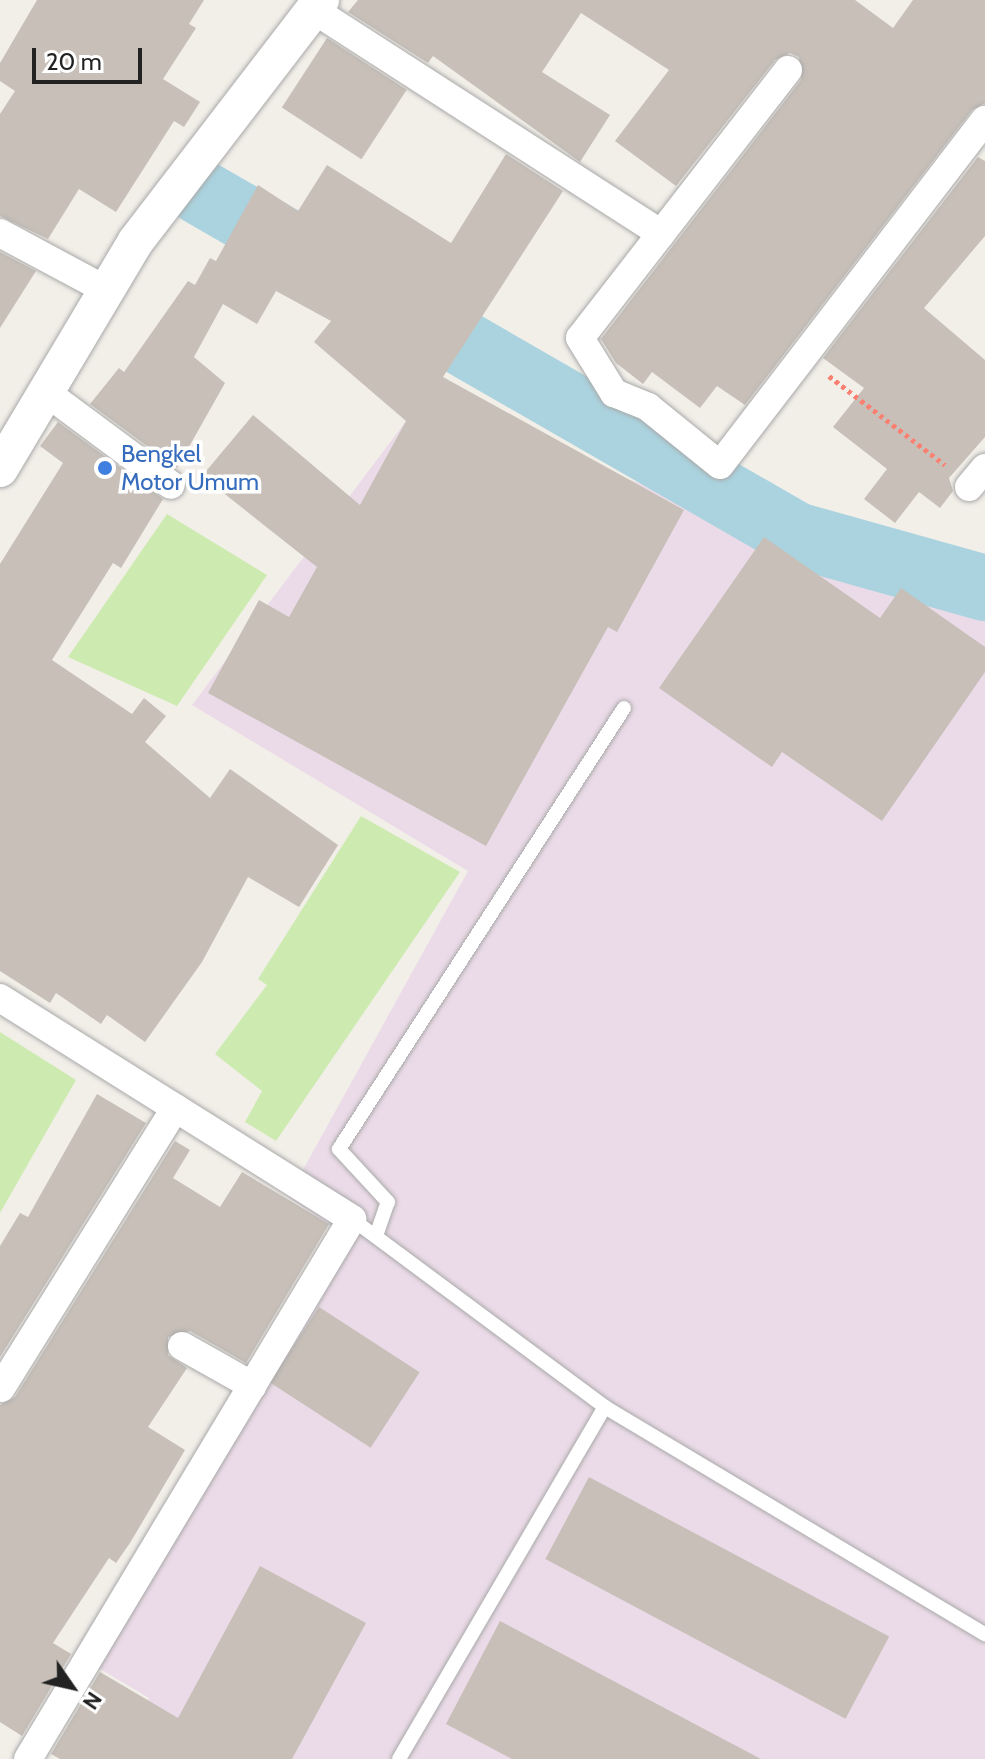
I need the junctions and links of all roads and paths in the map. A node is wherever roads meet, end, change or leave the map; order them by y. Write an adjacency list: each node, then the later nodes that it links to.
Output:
1 (317, 5): 5 (street); 6 (street)
2 (788, 70): 5 (street)
3 (985, 120): 7 (street)
4 (0, 233): 6 (street)
5 (661, 234): 7 (street)
6 (108, 291): 8 (street)
7 (805, 357): 10 (path)
8 (47, 393): 9 (street); 11 (street)
9 (0, 469)
10 (977, 478)
11 (171, 485)
12 (624, 708): 16 (lane)
13 (1, 1000): 14 (street)
14 (175, 1108): 15 (street); 19 (street)
15 (352, 1219): 16 (lane); 18 (street)
16 (376, 1236): 20 (lane)
17 (182, 1346): 18 (street)
18 (253, 1386): 22 (street)
19 (1, 1388)
20 (605, 1407): 21 (lane); 23 (lane)
21 (985, 1634)
22 (28, 1759)
23 (399, 1759)

